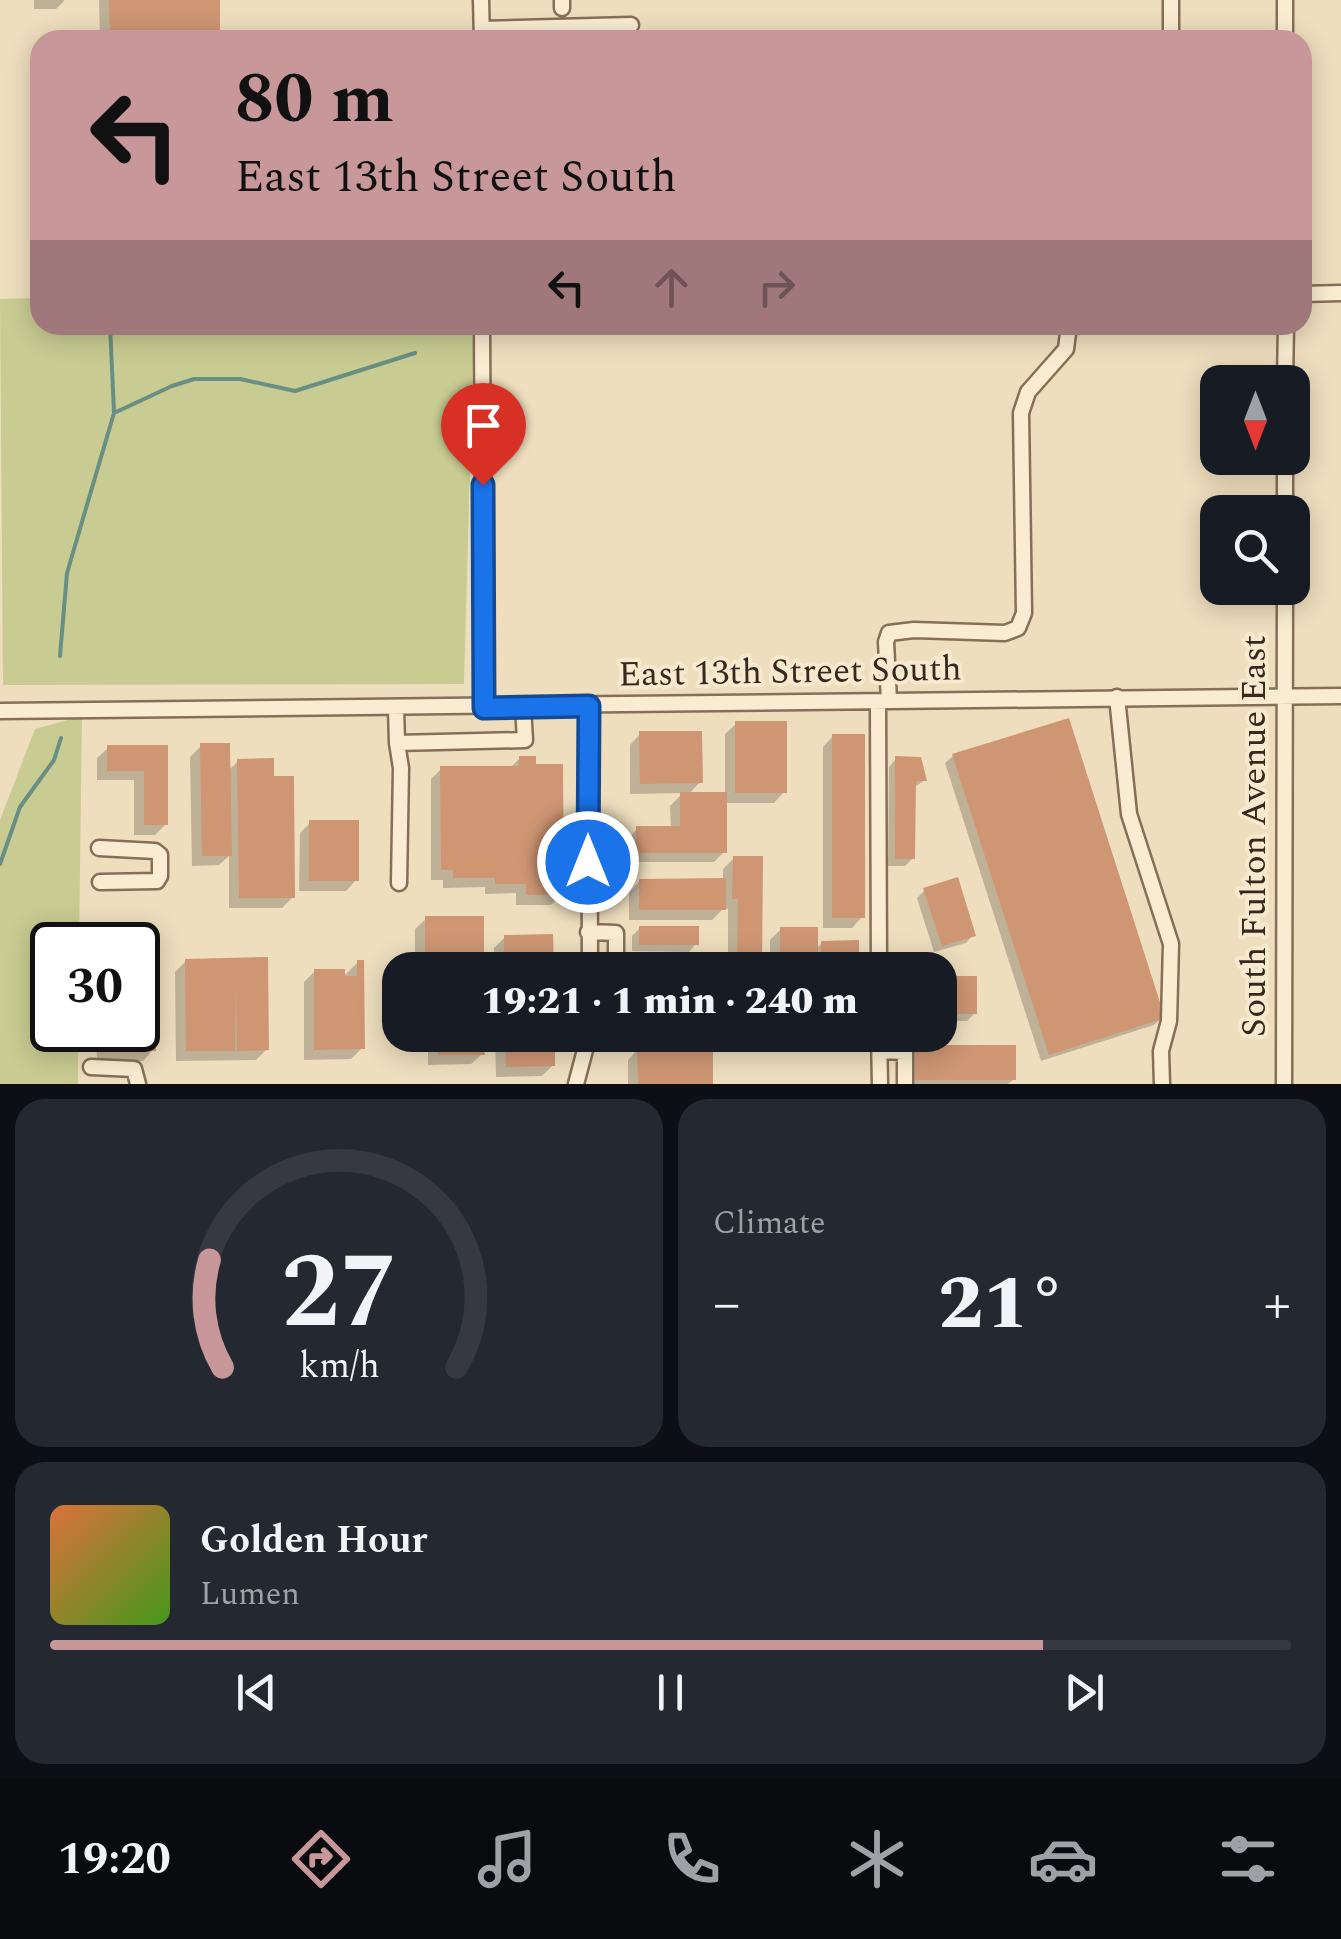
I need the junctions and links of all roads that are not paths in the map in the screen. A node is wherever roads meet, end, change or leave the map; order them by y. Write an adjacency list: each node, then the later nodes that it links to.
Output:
1 (481, 0): 5 (street)
2 (1171, 0): 7 (street)
3 (1285, 0): 8 (street)
4 (631, 25): 6 (street)
5 (482, 30)
6 (556, 30)
7 (1172, 30)
8 (1285, 30)
9 (1341, 293): 10 (street)
10 (1312, 294)
11 (482, 335): 22 (street)
12 (1068, 335): 19 (street)
13 (1286, 335): 14 (street)
14 (1285, 365)
15 (1284, 605): 18 (street, South Fulton Avenue East)
16 (1341, 696): 18 (street, East 13th Street South)
17 (1117, 698): 18 (street, East 13th Street South); 19 (street, East 13th Street South); 41 (street)
18 (1284, 698): 42 (street, South Fulton Avenue East)
19 (883, 702): 20 (street, East 13th Street South); 32 (street)
20 (589, 706): 23 (street, East 13th Street South); 29 (street)
21 (396, 708): 22 (street, East 13th Street South); 24 (street, East 13th Street South); 25 (street)
22 (484, 708): 23 (street, East 13th Street South)
23 (524, 708): 25 (street)
24 (0, 712)
25 (397, 743): 28 (street)
26 (99, 848): 27 (street)
27 (100, 882)
28 (399, 883)
29 (588, 932): 30 (street); 31 (street)
30 (589, 952)
31 (616, 952)
32 (879, 952)
33 (585, 1052): 38 (street)
34 (880, 1052): 39 (street)
35 (906, 1052): 40 (street)
36 (91, 1068): 37 (street)
37 (138, 1084)
38 (576, 1084)
39 (880, 1084)
40 (906, 1084)
41 (1162, 1084)
42 (1284, 1084)

